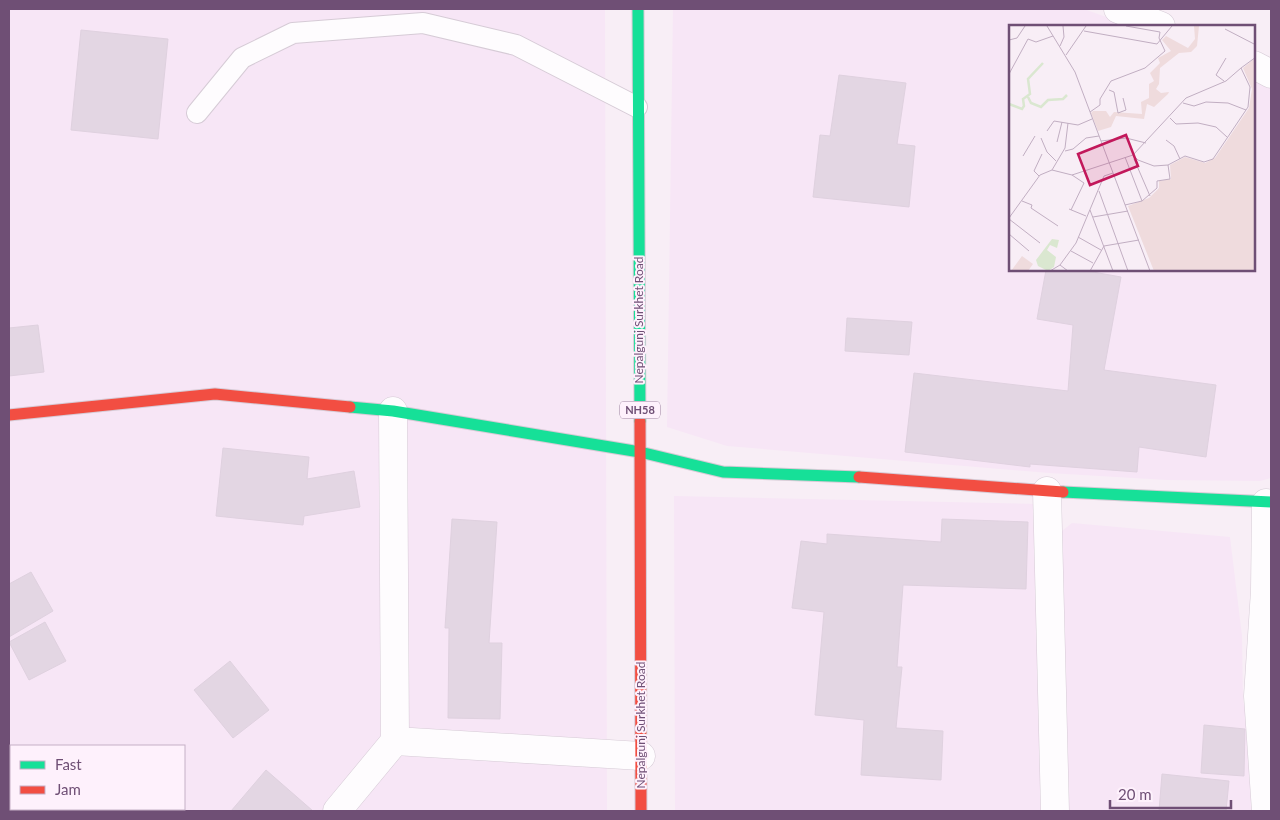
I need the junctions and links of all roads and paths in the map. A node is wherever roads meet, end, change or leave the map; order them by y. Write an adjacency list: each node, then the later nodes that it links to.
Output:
1 (638, 9): 6 (street, Nepalgunj Surkhet Road / NH58)
2 (1118, 9): 3 (street)
3 (1158, 25)
4 (1255, 66): 5 (street)
5 (1271, 74)
6 (637, 107): 7 (lane); 10 (street, Nepalgunj Surkhet Road / NH58)
7 (197, 113)
8 (393, 411): 9 (street); 10 (street); 14 (street)
9 (9, 415)
10 (640, 452): 11 (street); 15 (street, Nepalgunj Surkhet Road / NH58)
11 (1047, 491): 12 (street); 18 (street)
12 (1269, 503): 13 (street)
13 (1268, 596): 19 (street)
14 (395, 742): 15 (street); 16 (street)
15 (641, 756): 17 (street, Nepalgunj Surkhet Road / NH58)
16 (337, 811)
17 (641, 811)
18 (1055, 811)
19 (1266, 811)

